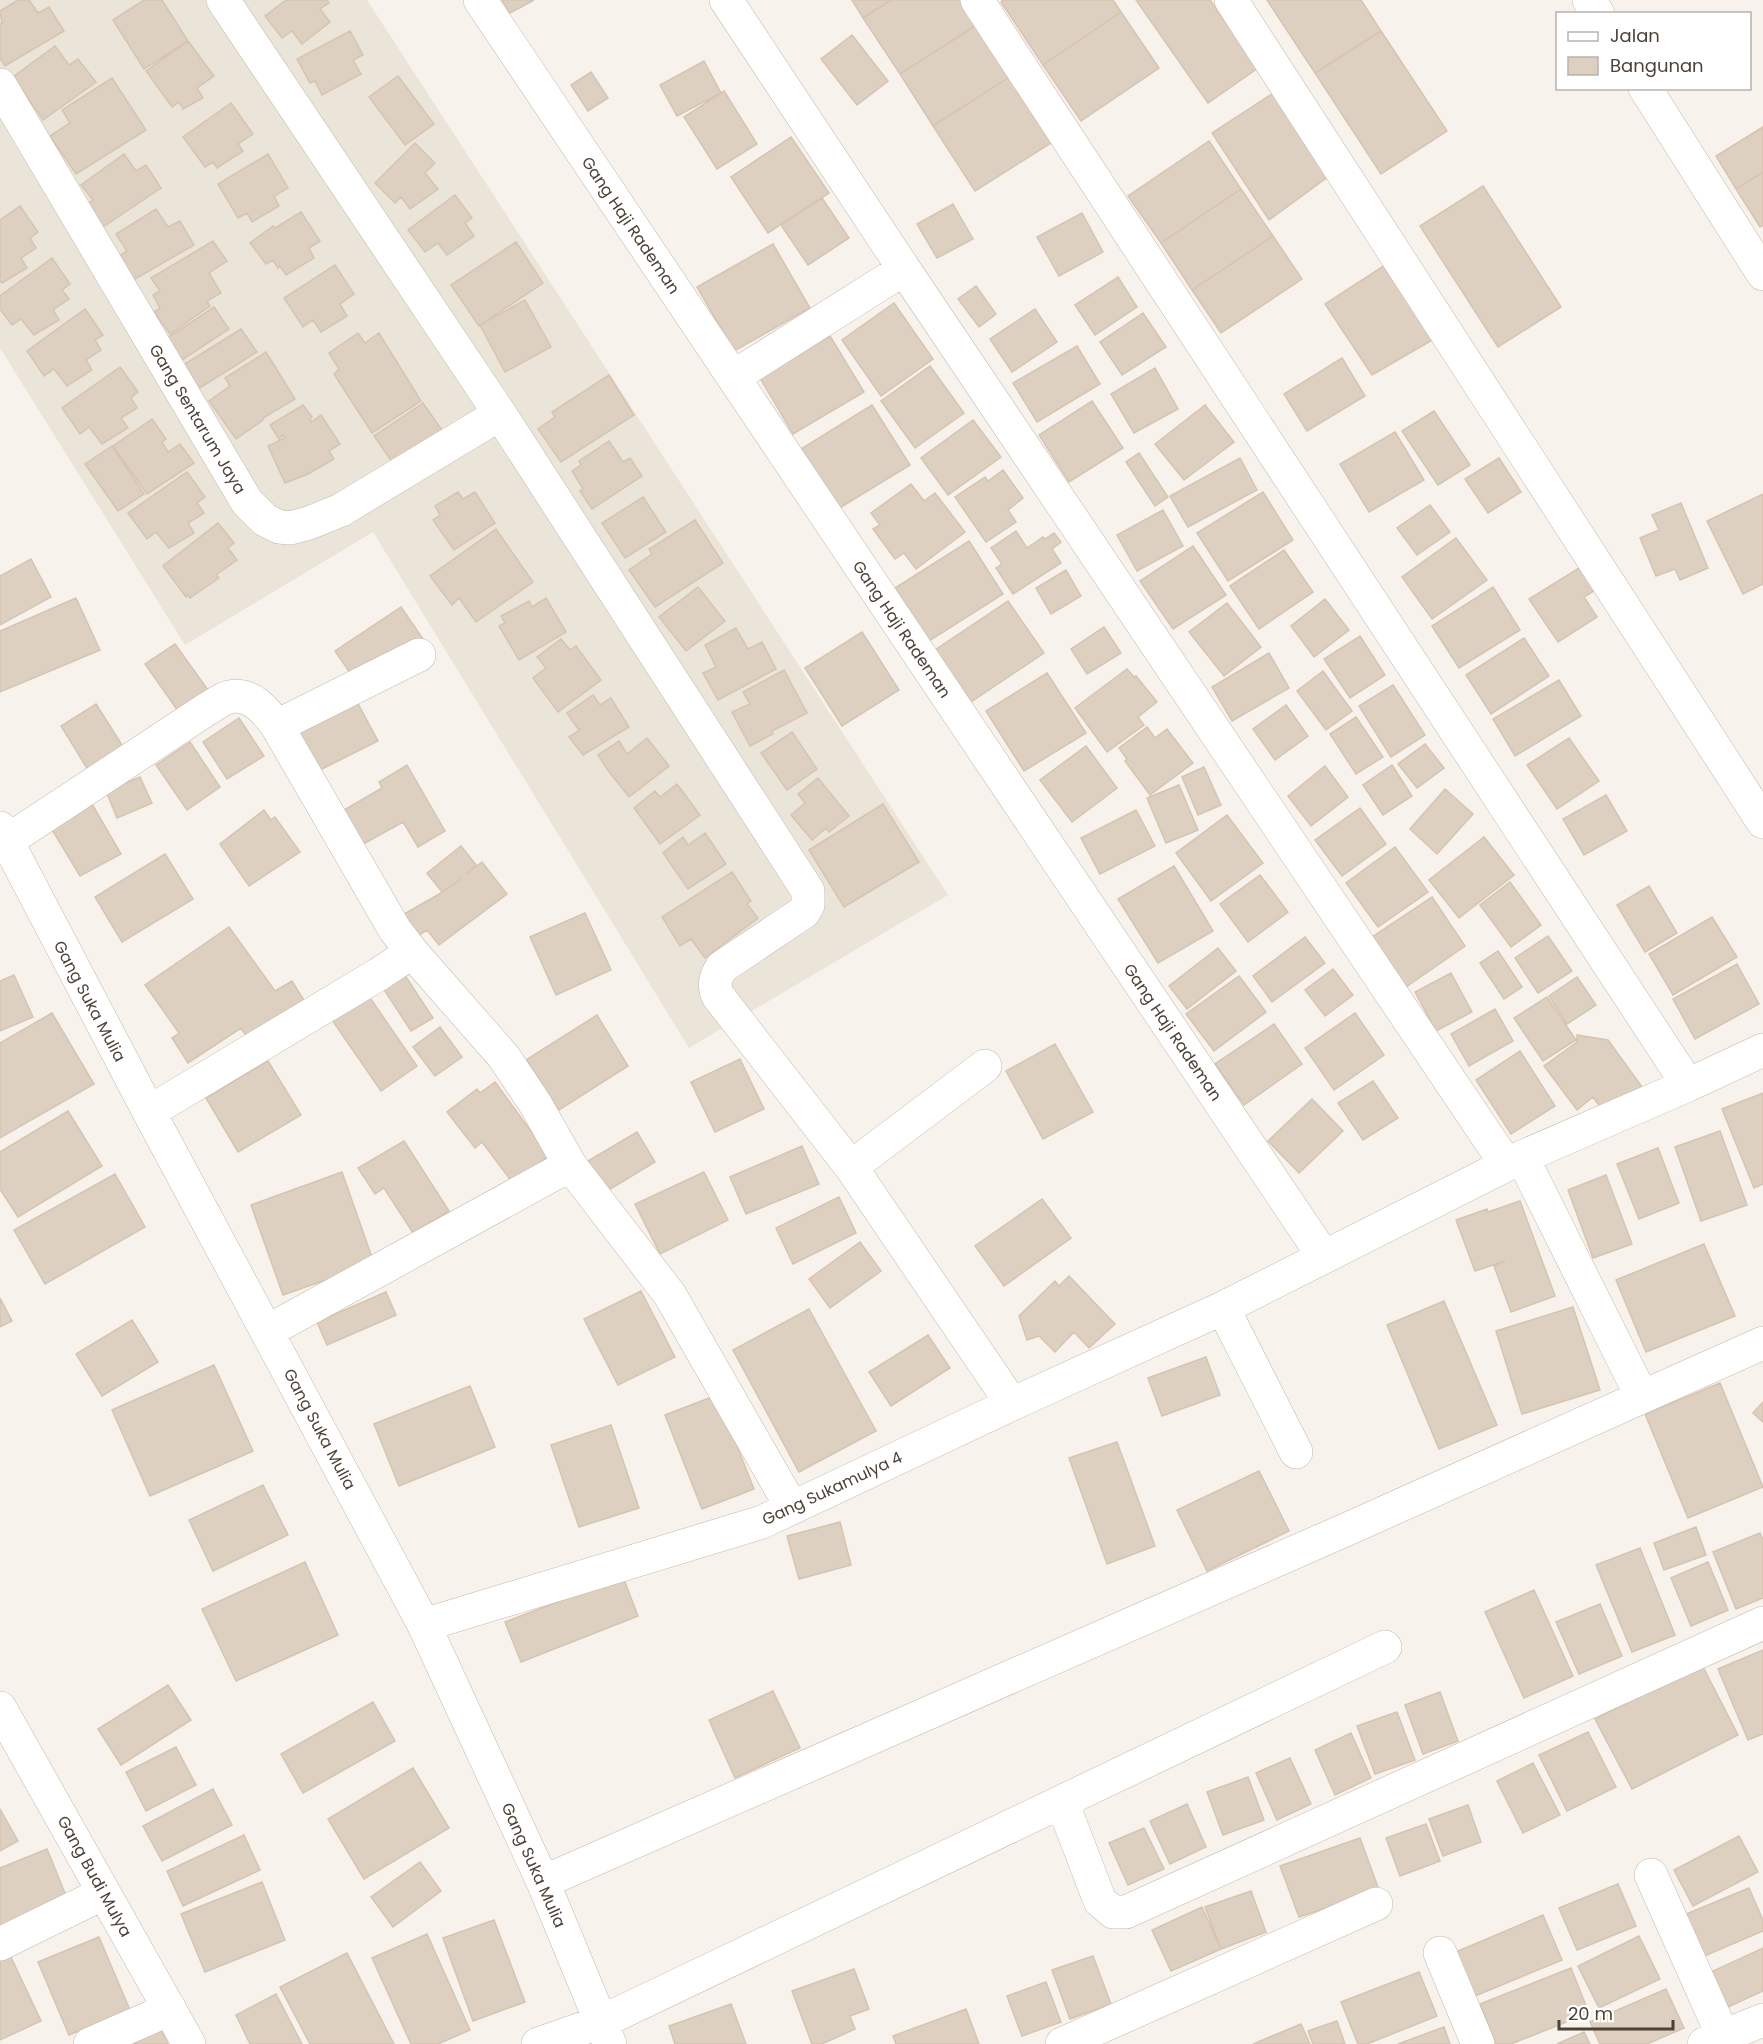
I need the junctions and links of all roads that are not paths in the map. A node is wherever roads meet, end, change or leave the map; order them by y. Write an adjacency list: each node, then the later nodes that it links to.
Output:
1 (223, 0): 11 (street)
2 (480, 0): 10 (street, Gang Haji Rademan)
3 (726, 0): 8 (street)
4 (977, 0): 19 (street)
5 (1231, 0): 14 (street)
6 (0, 85): 11 (street, Gang Sentarum Jaya)
7 (1647, 90): 9 (street)
8 (904, 269): 10 (street); 21 (street)
9 (1763, 274)
10 (733, 377): 24 (street, Gang Haji Rademan)
11 (500, 414): 23 (street)
12 (419, 655): 13 (street)
13 (277, 726): 15 (street); 16 (street)
14 (1763, 822)
15 (3, 835): 20 (street, Gang Suka Mulia)
16 (412, 952): 20 (street); 22 (street)
17 (1763, 1050): 19 (street, Gang Sukamulya 4)
18 (985, 1066): 23 (street)
19 (1688, 1085): 21 (street, Gang Sukamulya 4)
20 (149, 1112): 26 (street, Gang Suka Mulia)
21 (1514, 1160): 24 (street, Gang Sukamulya 4); 28 (street)
22 (570, 1165): 26 (street); 31 (street)
23 (850, 1167): 29 (street)
24 (1324, 1257): 25 (street, Gang Sukamulya 4)
25 (1223, 1308): 29 (street, Gang Sukamulya 4); 30 (street)
26 (268, 1331): 33 (street, Gang Suka Mulia)
27 (1763, 1343): 28 (street)
28 (1642, 1396): 38 (street)
29 (1012, 1404): 31 (street, Gang Sukamulya 4)
30 (1296, 1452)
31 (792, 1508): 33 (street, Gang Sukamulya 4)
32 (1763, 1623): 36 (street)
33 (424, 1625): 38 (street, Gang Suka Mulia)
34 (1385, 1647): 36 (street)
35 (0, 1708): 39 (street, Gang Budi Mulya)
36 (1062, 1802): 45 (street)
37 (1651, 1875): 46 (street)
38 (543, 1882): 45 (street, Gang Suka Mulia)
39 (104, 1893): 41 (street); 43 (street, Gang Budi Mulya)
40 (1376, 1905): 50 (street)
41 (0, 1944)
42 (1440, 1953): 51 (street)
43 (170, 2009): 47 (street); 48 (street, Gang Budi Mulya)
44 (1763, 2020): 46 (street)
45 (606, 2033): 49 (street)
46 (1713, 2040)
47 (90, 2044)
48 (189, 2044)
49 (538, 2044)
50 (1062, 2044)
51 (1478, 2044)

